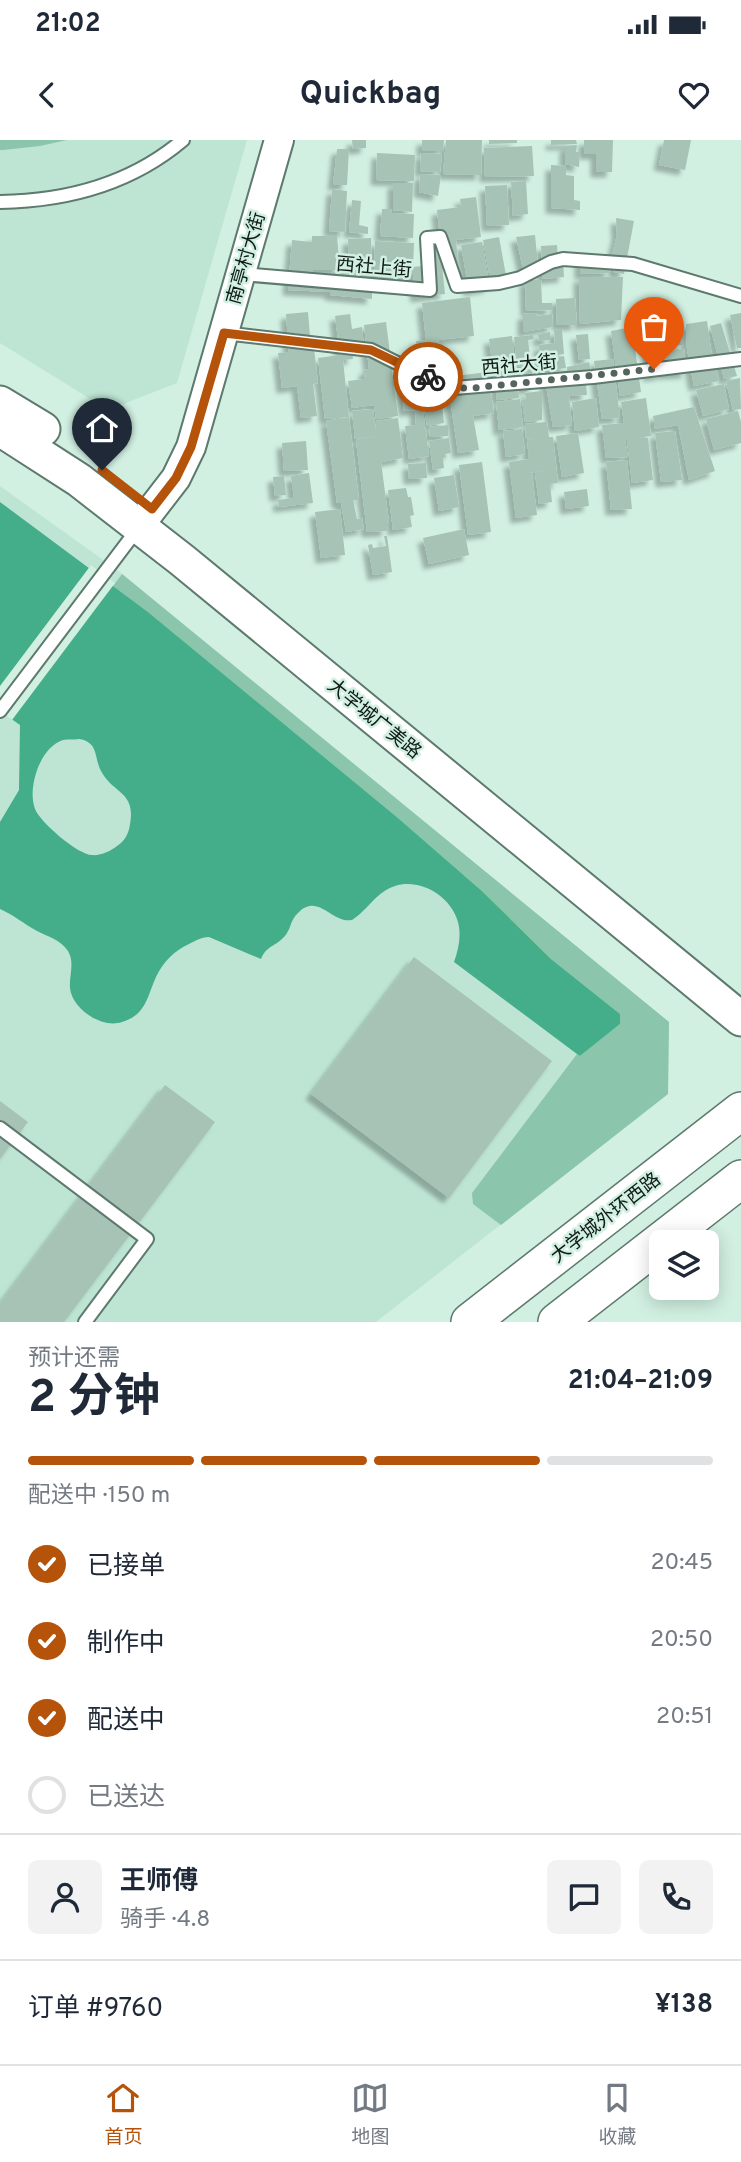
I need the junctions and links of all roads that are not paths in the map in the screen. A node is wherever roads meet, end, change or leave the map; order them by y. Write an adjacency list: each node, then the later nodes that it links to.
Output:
1 (183, 140): 3 (lane)
2 (279, 140): 4 (street, 南亭村大街)
3 (0, 202)
4 (241, 274): 5 (lane, 西社上街); 6 (street, 南亭村大街)
5 (741, 296)
6 (224, 333): 7 (lane, 西社大街); 10 (street, 南亭村大街)
7 (741, 359)
8 (0, 403): 10 (main road, 大学城广美路)
9 (0, 429): 10 (main road, 大学城广美路)
10 (146, 518): 11 (lane); 12 (main road, 大学城广美路); 13 (main road, 大学城广美路)
11 (0, 711)
12 (741, 989)
13 (741, 1018)
14 (741, 1111): 18 (main road, 大学城外环西路)
15 (0, 1128): 17 (lane)
16 (741, 1179): 19 (main road)
17 (85, 1322)
18 (470, 1322)
19 (557, 1322)

